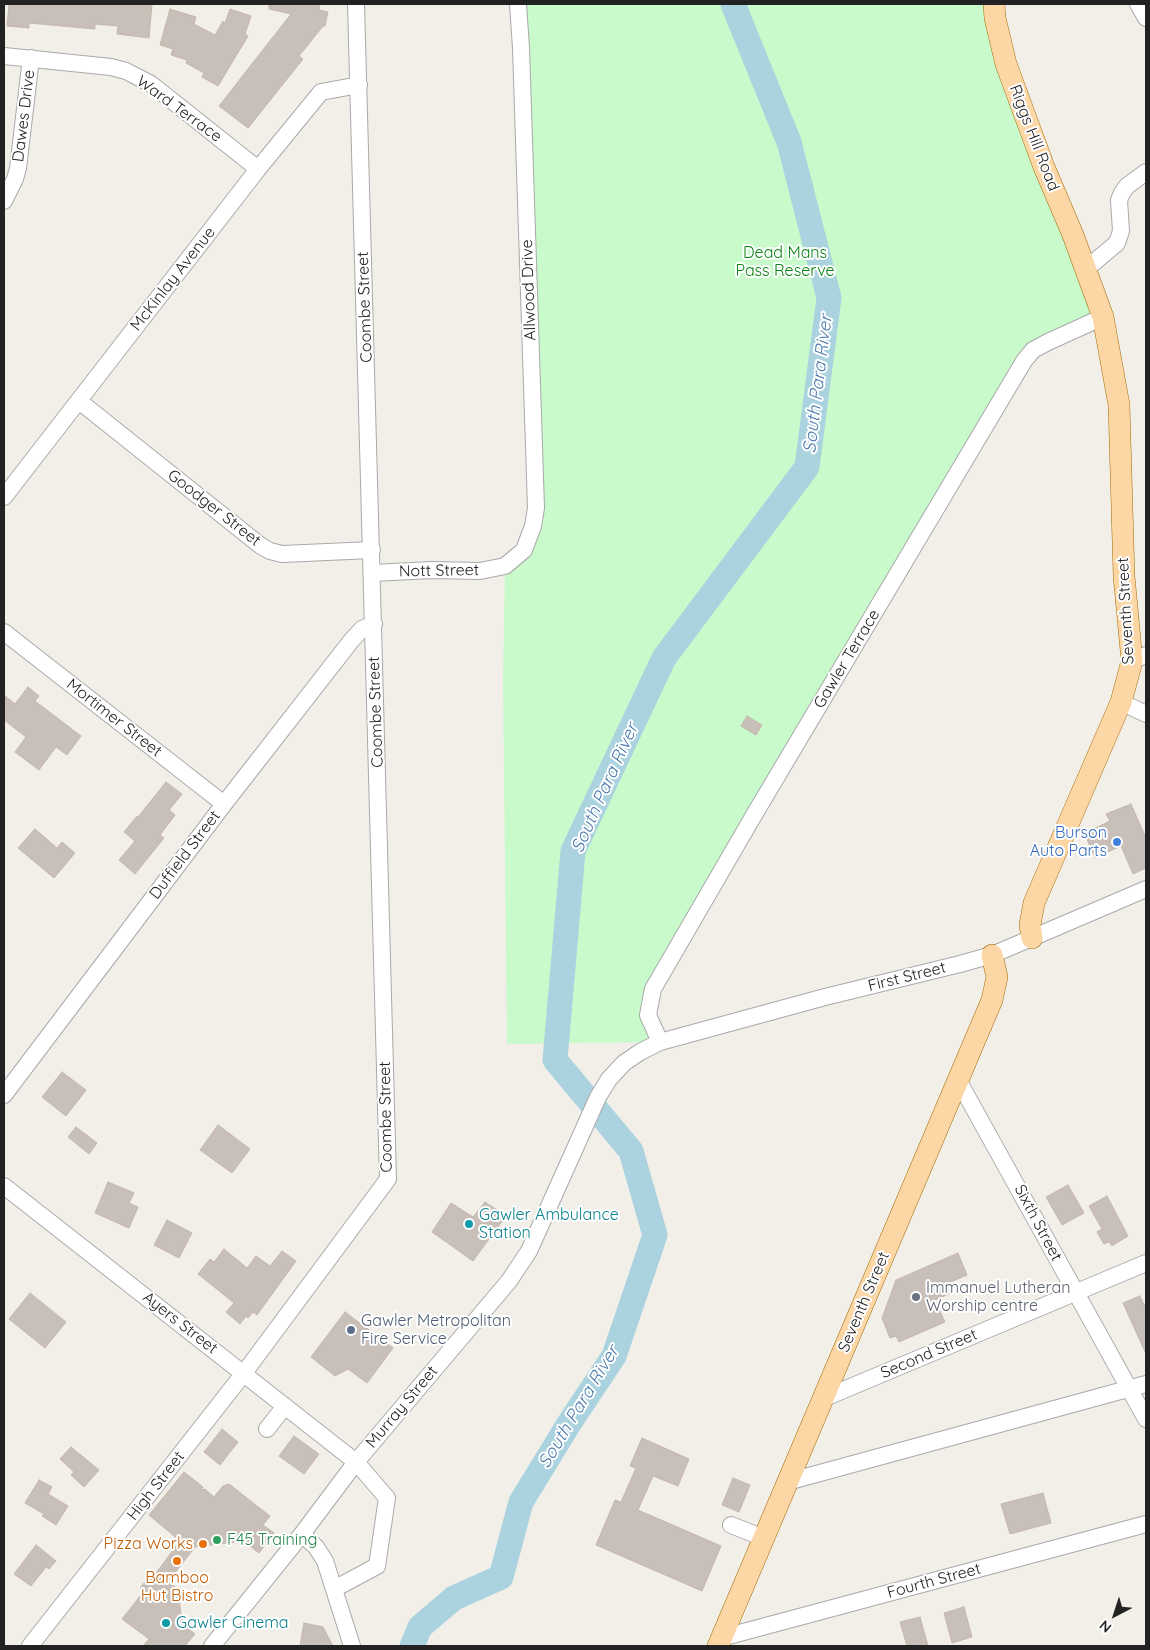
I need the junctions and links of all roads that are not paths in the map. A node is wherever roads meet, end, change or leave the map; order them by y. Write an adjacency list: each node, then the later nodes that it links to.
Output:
1 (356, 4): 8 (street, Coombe Street)
2 (518, 4): 17 (street, Allwood Drive)
3 (994, 4): 12 (main road, Riggs Hill Road)
4 (1138, 4): 5 (street)
5 (1146, 18)
6 (4, 56): 7 (street, Ward Terrace)
7 (31, 58): 9 (street, Ward Terrace); 11 (street, Dawes Drive)
8 (359, 85): 9 (street, McKinlay Avenue); 16 (street, Coombe Street)
9 (258, 169): 14 (street, McKinlay Avenue)
10 (1146, 172): 12 (street)
11 (4, 201)
12 (1086, 269): 13 (main road, Seventh Street)
13 (1103, 317): 21 (main road, Seventh Street); 28 (street, Gawler Terrace)
14 (79, 401): 15 (street, McKinlay Avenue); 16 (street, Goodger Street)
15 (4, 498)
16 (372, 550): 18 (street, Coombe Street)
17 (505, 566): 18 (street, Nott Street)
18 (373, 573): 19 (street, Coombe Street)
19 (374, 624): 24 (street, Duffield Street); 34 (street, Coombe Street)
20 (4, 632): 24 (street, Mortimer Street)
21 (1139, 658): 22 (main road, Seventh Street)
22 (1121, 702): 23 (street); 26 (main road, Seventh Street)
23 (1146, 714)
24 (224, 804): 30 (street, Duffield Street)
25 (1146, 889): 26 (street, First Street)
26 (1032, 938): 27 (street, First Street)
27 (992, 955): 28 (street, First Street); 29 (main road, Seventh Street)
28 (660, 1042): 41 (street, Murray Street)
29 (958, 1080): 33 (street, Sixth Street); 37 (main road, Seventh Street)
30 (4, 1094)
31 (4, 1186): 34 (street, Ayers Street)
32 (1146, 1263): 33 (street, Second Street)
33 (1075, 1293): 36 (street, Sixth Street); 37 (street, Second Street)
34 (244, 1373): 38 (street, Ayers Street); 49 (street, High Street)
35 (1146, 1384): 36 (street)
36 (1129, 1389): 39 (street, Sixth Street); 42 (street)
37 (822, 1399): 42 (main road, Seventh Street)
38 (285, 1406): 40 (street); 41 (street, Ayers Street)
39 (1146, 1419)
40 (267, 1429)
41 (356, 1462): 45 (street, Murray Street); 47 (street, Ayers Street)
42 (787, 1482): 46 (main road, Seventh Street)
43 (1146, 1524): 48 (street, Fourth Street)
44 (731, 1525): 46 (street)
45 (302, 1534): 47 (street); 50 (street, Murray Street)
46 (764, 1538): 48 (main road, Seventh Street)
47 (334, 1589): 51 (street)
48 (720, 1642)
49 (30, 1646)
50 (212, 1646)
51 (352, 1646)

